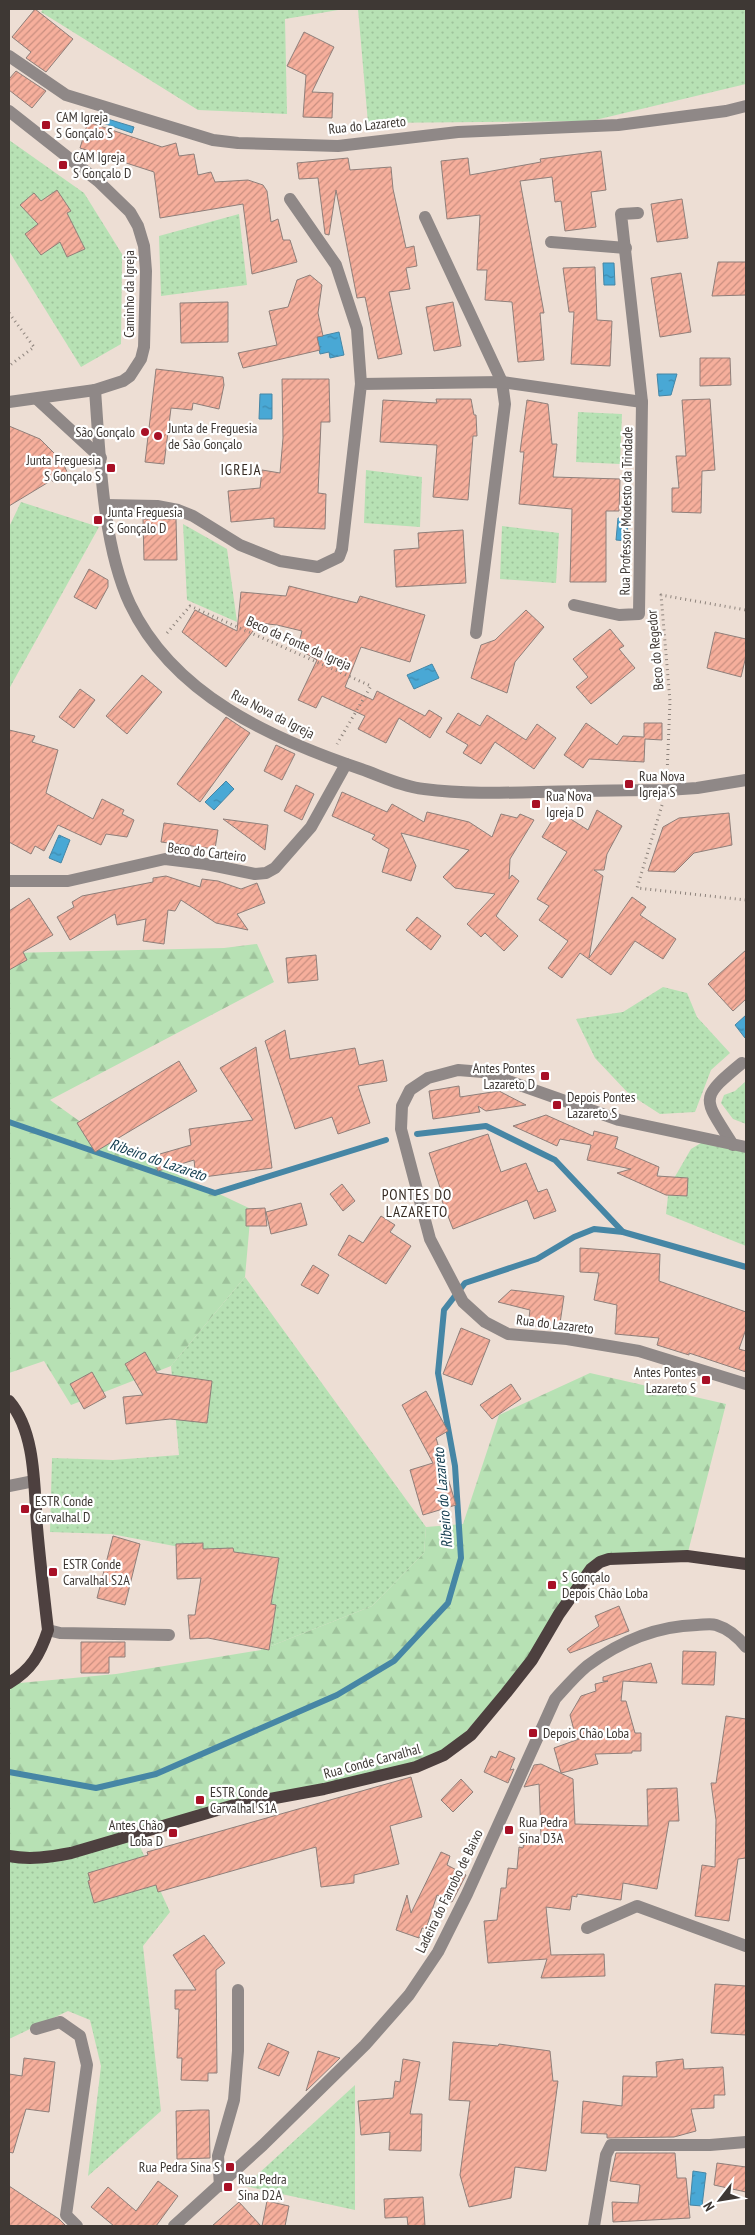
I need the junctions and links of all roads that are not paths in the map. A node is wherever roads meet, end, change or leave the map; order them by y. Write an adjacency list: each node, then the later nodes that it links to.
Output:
1 (9, 56): 2 (street, Rua do Lazareto)
2 (746, 106)
3 (9, 111): 11 (street, Caminho da Igreja)
4 (290, 199): 10 (street)
5 (638, 213): 8 (street, Rua Professor Modesto da Trindade)
6 (425, 217): 9 (street)
7 (551, 242): 8 (street)
8 (626, 248): 14 (street, Rua Professor Modesto da Trindade)
9 (502, 382): 10 (street); 14 (street); 18 (street)
10 (361, 384): 16 (street)
11 (95, 390): 12 (street); 15 (street, Rua Nova da Igreja)
12 (37, 399): 13 (street); 15 (street)
13 (9, 402)
14 (642, 402): 17 (street, Rua Professor Modesto da Trindade)
15 (100, 458): 16 (street, Rua Nova da Igreja)
16 (105, 505): 19 (street, Rua Nova da Igreja)
17 (574, 605)
18 (476, 633)
19 (346, 764): 20 (street, Rua Nova da Igreja); 21 (street, Beco do Carteiro)
20 (746, 780)
21 (9, 881)
22 (742, 1063): 23 (street)
23 (733, 1145): 24 (street, Rua do Lazareto); 25 (street, Rua do Lazareto)
24 (746, 1147)
25 (746, 1384)
26 (9, 1400): 27 (main road)
27 (34, 1481): 28 (street); 30 (main road)
28 (9, 1486)
29 (746, 1564): 34 (main road, Rua Conde Carvalhal)
30 (48, 1630): 31 (street); 33 (main road)
31 (169, 1635)
32 (746, 1647): 40 (street, Ladeira do Farrobo de Baixo)
33 (9, 1683)
34 (9, 1856)
35 (587, 1928): 36 (street)
36 (746, 1946)
37 (238, 1990): 40 (street)
38 (36, 2029): 42 (street)
39 (746, 2142): 43 (street)
40 (220, 2186): 41 (street, Ladeira do Farrobo de Baixo)
41 (184, 2223)
42 (77, 2226)
43 (594, 2226)

